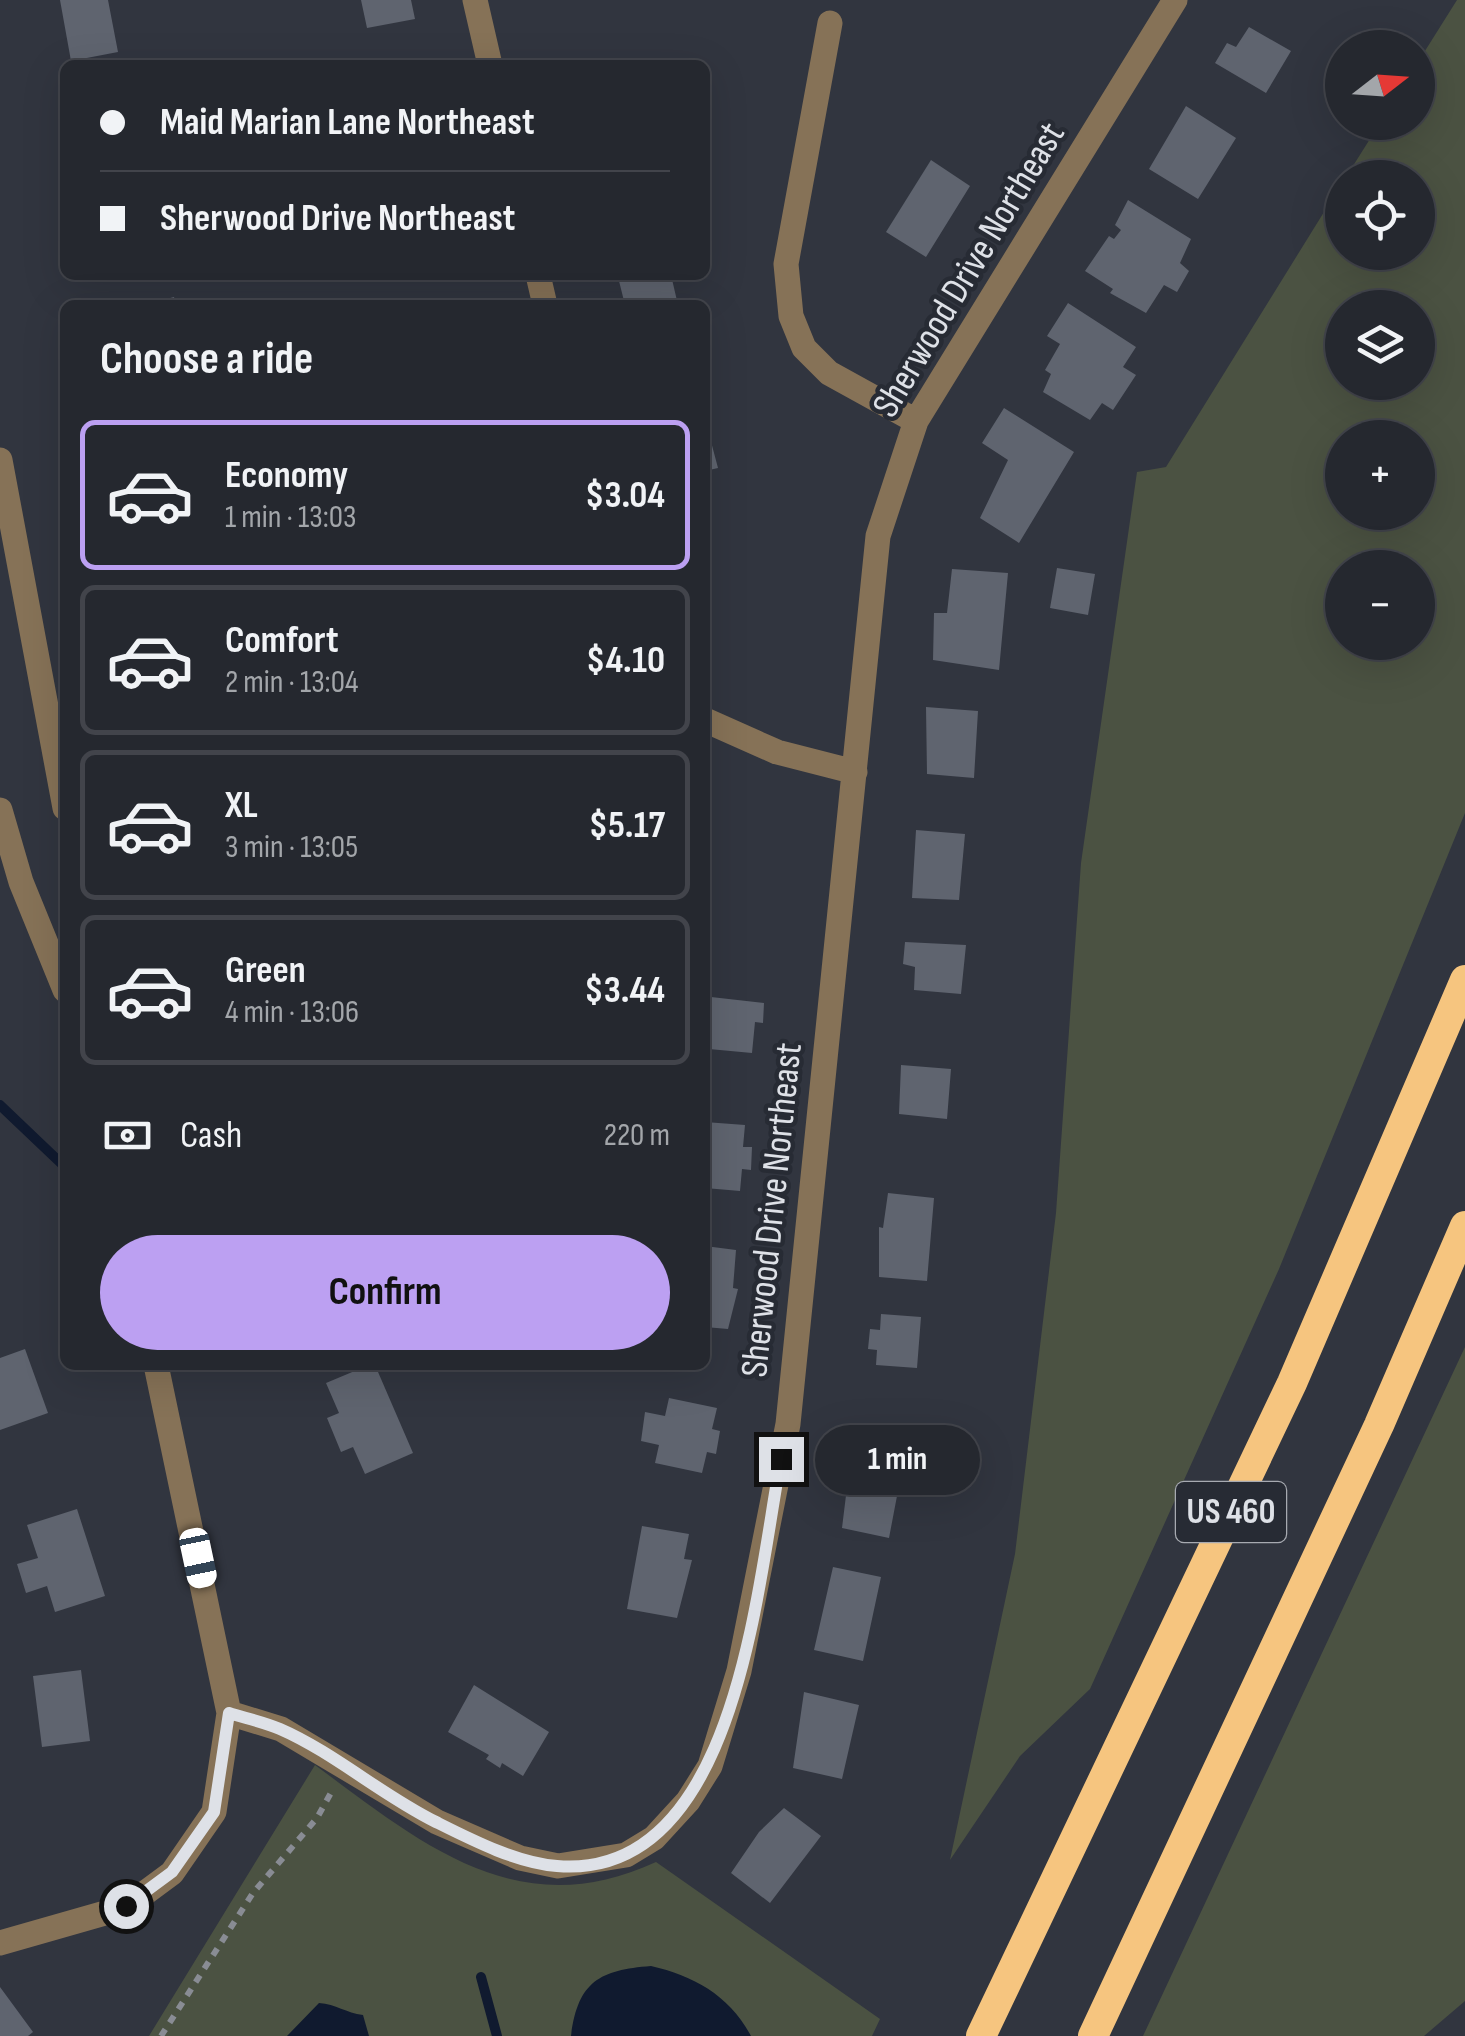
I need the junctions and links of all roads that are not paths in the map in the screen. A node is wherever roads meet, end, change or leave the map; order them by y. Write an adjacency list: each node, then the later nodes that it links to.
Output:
1 (475, 0): 4 (street)
2 (1174, 0): 5 (street, Sherwood Drive Northeast)
3 (830, 23): 5 (street)
4 (489, 60)
5 (916, 421): 8 (street, Sherwood Drive Northeast)
6 (0, 460): 9 (street)
7 (710, 722): 8 (street)
8 (855, 772): 15 (street, Sherwood Drive Northeast)
9 (60, 781)
10 (0, 810): 11 (street)
11 (60, 978)
12 (1465, 980): 17 (highway, US 460)
13 (1465, 1226): 18 (highway, US 460)
14 (157, 1370): 15 (street)
15 (229, 1713): 16 (street)
16 (0, 1943)
17 (980, 2036)
18 (1093, 2036)

